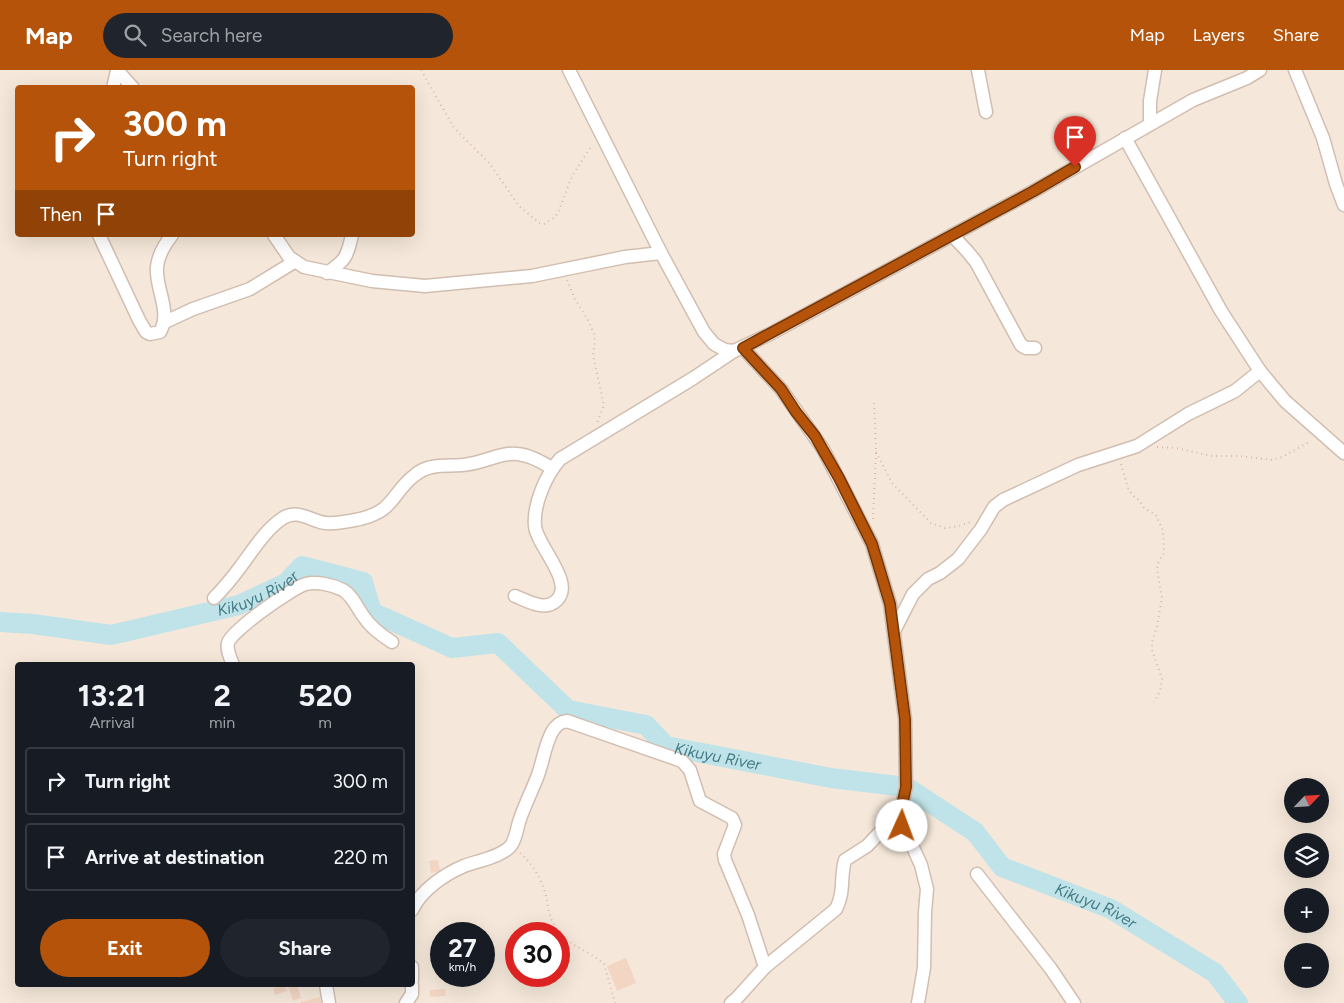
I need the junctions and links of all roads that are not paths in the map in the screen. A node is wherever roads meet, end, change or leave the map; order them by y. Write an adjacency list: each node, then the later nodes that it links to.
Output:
1 (117, 70): 7 (street); 8 (street)
2 (569, 70): 18 (street)
3 (978, 70): 9 (street)
4 (1155, 70): 10 (street)
5 (1260, 70): 10 (street)
6 (1295, 70): 12 (street)
7 (114, 85)
8 (130, 85)
9 (986, 112)
10 (1150, 124): 11 (street)
11 (1125, 138): 13 (street); 24 (street)
12 (1344, 205)
13 (952, 235): 22 (street); 23 (street)
14 (100, 237): 21 (street)
15 (171, 237): 21 (street)
16 (275, 237): 19 (street)
17 (352, 237): 20 (street)
18 (661, 253): 20 (street); 23 (street)
19 (294, 262): 20 (street); 21 (street)
20 (327, 273)
21 (164, 322)
22 (1035, 348)
23 (738, 349): 26 (street); 29 (street)
24 (1260, 371): 25 (street); 29 (street)
25 (1344, 453)
26 (552, 468): 27 (street); 28 (street)
27 (514, 596)
28 (214, 598)
29 (894, 631): 32 (street)
30 (392, 642): 31 (street)
31 (232, 662)
32 (901, 810): 35 (street); 41 (street)
33 (977, 874): 42 (street)
34 (415, 905): 35 (street)
35 (766, 967): 40 (street)
36 (326, 987): 38 (street)
37 (412, 987): 39 (street)
38 (329, 1003)
39 (406, 1003)
40 (731, 1003)
41 (918, 1003)
42 (1074, 1003)

